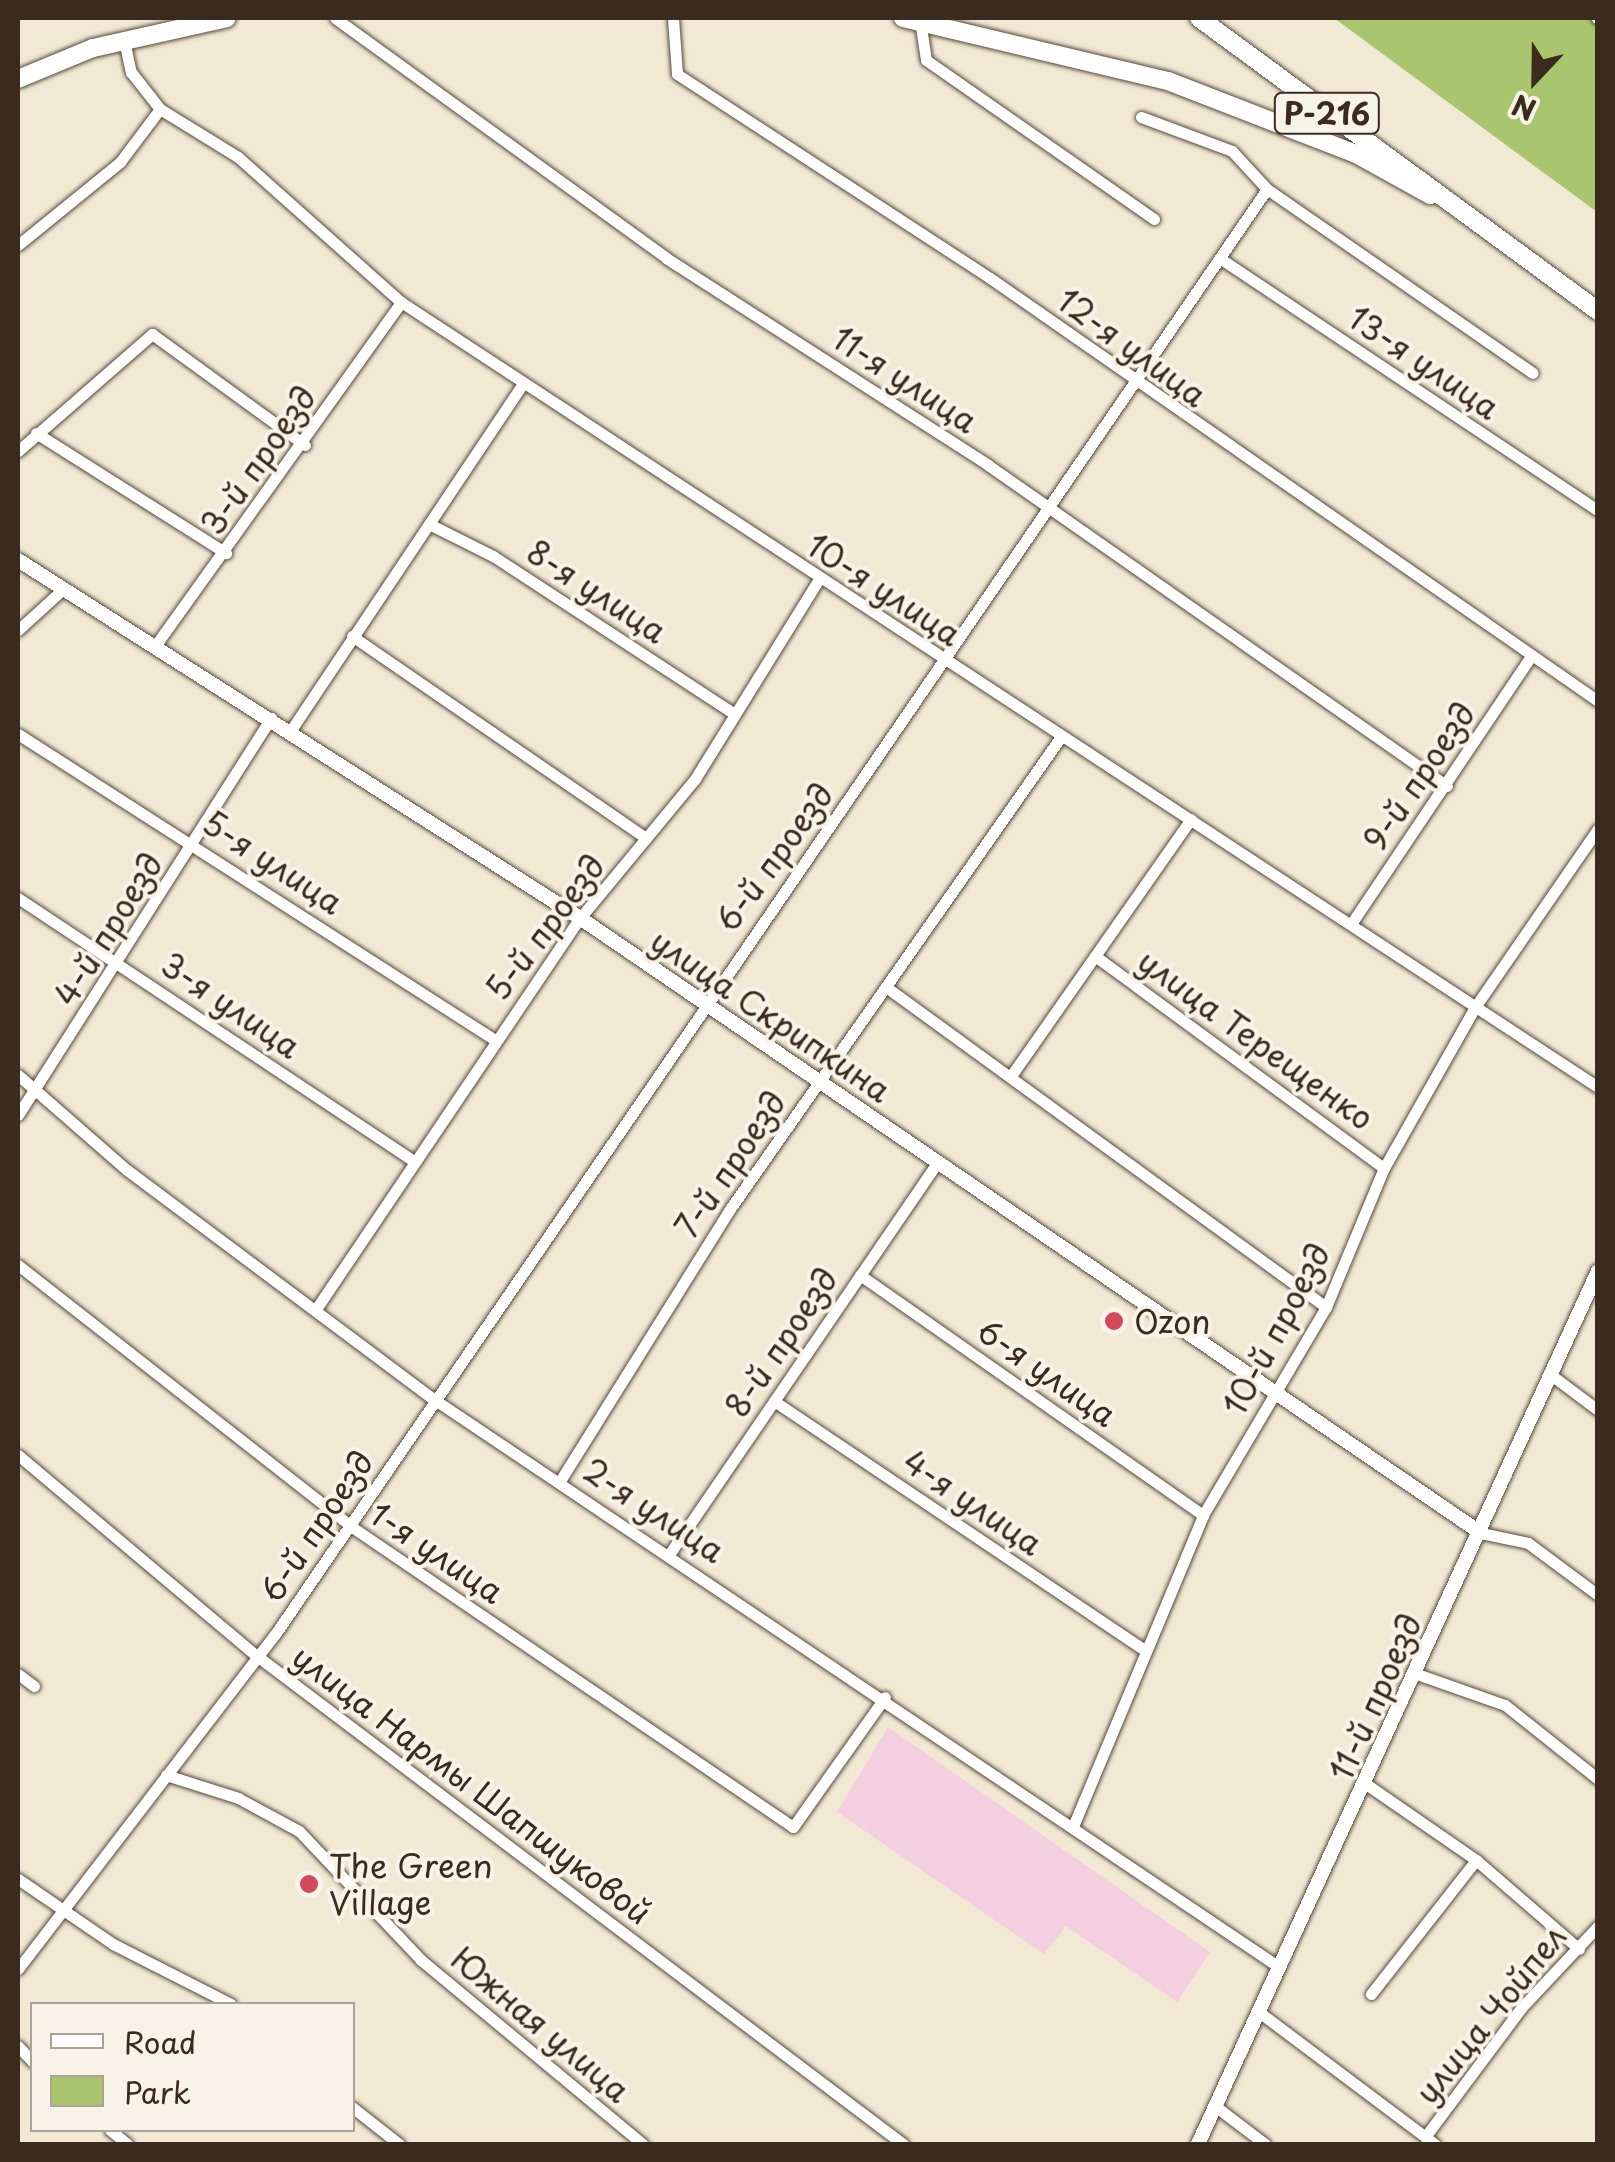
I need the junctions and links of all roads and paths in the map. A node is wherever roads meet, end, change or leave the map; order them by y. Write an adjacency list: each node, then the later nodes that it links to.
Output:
1 (227, 18): 6 (main road)
2 (335, 18): 24 (street, 11-я улица)
3 (673, 18): 19 (street, 12-я улица)
4 (1198, 18): 11 (main road, Р-216)
5 (911, 19): 11 (main road); 12 (street)
6 (124, 40): 7 (main road); 8 (street)
7 (18, 79)
8 (160, 109): 13 (street); 15 (street, 10-я улица)
9 (1140, 116): 10 (street)
10 (1267, 189): 14 (street, 6-й проезд); 17 (street)
11 (1455, 208): 16 (main road, Р-216)
12 (1154, 220)
13 (18, 244)
14 (1220, 259): 19 (street, 6-й проезд); 23 (street, 13-я улица)
15 (401, 302): 18 (street, 10-я улица); 21 (street, 3-й проезд)
16 (1598, 311)
17 (1533, 372)
18 (523, 384): 25 (street); 28 (street, 10-я улица)
19 (1134, 385): 24 (street, 6-й проезд); 33 (street, 12-я улица)
20 (36, 433): 21 (street); 22 (street); 26 (street)
21 (305, 445): 26 (street, 3-й проезд)
22 (18, 451)
23 (1598, 510)
24 (1048, 512): 34 (street, 6-й проезд); 41 (street, 11-я улица)
25 (429, 524): 31 (street); 36 (street, 8-я улица)
26 (226, 553): 32 (street, 3-й проезд)
27 (18, 560): 29 (street, улица Скрипкина)
28 (819, 580): 34 (street, 10-я улица); 36 (street, 5-й проезд)
29 (63, 589): 30 (street); 32 (street, улица Скрипкина)
30 (18, 630)
31 (352, 636): 38 (street); 44 (street)
32 (155, 646): 37 (street, улица Скрипкина)
33 (1531, 656): 35 (street, 12-я улица); 41 (street, 9-й проезд)
34 (946, 663): 40 (street, 10-я улица); 52 (street, 6-й проезд)
35 (1598, 702)
36 (730, 711): 44 (street, 5-й проезд)
37 (272, 718): 38 (street, улица Скрипкина); 45 (street, 4-й проезд)
38 (291, 730): 47 (street, улица Скрипкина)
39 (18, 734): 45 (street, 5-я улица)
40 (1060, 738): 42 (street, 10-я улица); 51 (street, 7-й проезд)
41 (1447, 786): 48 (street, 9-й проезд)
42 (1191, 819): 48 (street, 10-я улица); 49 (street)
43 (1598, 830): 53 (street, 10-й проезд)
44 (646, 838): 47 (street, 5-й проезд)
45 (194, 842): 50 (street, 4-й проезд); 54 (street, 5-я улица)
46 (18, 898): 50 (street, 3-я улица)
47 (580, 918): 52 (street, улица Скрипкина); 54 (street, 5-й проезд)
48 (1350, 924): 53 (street, 10-я улица)
49 (1096, 956): 55 (street); 63 (street, улица Терещенко)
50 (121, 964): 59 (street, 4-й проезд); 61 (street, 3-я улица)
51 (886, 987): 55 (street); 57 (street, 7-й проезд)
52 (702, 1003): 57 (street, улица Скрипкина); 71 (street, 6-й проезд)
53 (1476, 1007): 58 (street, 10-я улица); 63 (street, 10-й проезд)
54 (496, 1040): 61 (street, 5-й проезд)
55 (1013, 1073): 67 (street)
56 (18, 1075): 59 (street, 2-я улица)
57 (820, 1082): 62 (street, улица Скрипкина); 75 (street, 7-й проезд)
58 (1597, 1087)
59 (36, 1089): 60 (street, 4-й проезд); 68 (street, 2-я улица)
60 (18, 1115)
61 (413, 1160): 68 (street, 5-й проезд)
62 (937, 1163): 66 (street, 8-й проезд); 70 (street, улица Скрипкина)
63 (1384, 1168): 67 (street, 10-й проезд)
64 (18, 1264): 77 (street, 1-я улица)
65 (1598, 1271): 69 (street, 11-й проезд)
66 (860, 1275): 72 (street, 8-й проезд); 76 (street, 6-я улица)
67 (1326, 1307): 70 (street, 10-й проезд)
68 (316, 1308): 71 (street, 2-я улица)
69 (1550, 1375): 73 (street); 78 (street, 11-й проезд)
70 (1274, 1396): 76 (street, 10-й проезд); 78 (street, улица Скрипкина)
71 (435, 1400): 75 (street, 2-я улица); 77 (street, 6-й проезд)
72 (774, 1402): 79 (street, 8-й проезд); 81 (street, 4-я улица)
73 (1598, 1410)
74 (18, 1455): 82 (street, улица Нармы Шапшуковой)
75 (560, 1481): 79 (street, 2-я улица)
76 (1203, 1514): 81 (street, 10-й проезд)
77 (350, 1525): 82 (street, 6-й проезд); 86 (street, 1-я улица)
78 (1481, 1533): 80 (street); 83 (street, 11-й проезд)
79 (670, 1553): 86 (street, 2-я улица)
80 (1598, 1595)
81 (1142, 1648): 90 (street, 10-й проезд)
82 (258, 1656): 87 (street, 6-й проезд); 106 (street, улица Нармы Шапшуковой)
83 (1414, 1672): 88 (street); 89 (street, 11-й проезд)
84 (18, 1674): 85 (street)
85 (34, 1686)
86 (885, 1697): 90 (street, 2-я улица)
87 (166, 1776): 93 (street, 6-й проезд); 105 (street, Южная улица)
88 (1598, 1779)
89 (1366, 1784): 91 (street); 96 (street, 11-й проезд)
90 (1074, 1824): 96 (street, 2-я улица)
91 (1476, 1860): 95 (street); 98 (street)
92 (18, 1878): 93 (street)
93 (61, 1913): 97 (street, 6-й проезд); 99 (street)
94 (1598, 1926): 95 (street, улица Чойпел)
95 (1578, 1949): 103 (street, улица Чойпел)
96 (1279, 1967): 100 (street, 11-й проезд)
97 (18, 1969)
98 (1371, 1994)
99 (227, 2002)
100 (1259, 2012): 101 (street, 11-й проезд); 103 (street)
101 (1215, 2106): 107 (street, 11-й проезд); 108 (street)
102 (355, 2109): 104 (street)
103 (1430, 2140)
104 (400, 2144)
105 (643, 2144)
106 (903, 2144)
107 (1198, 2144)
108 (1264, 2144)

